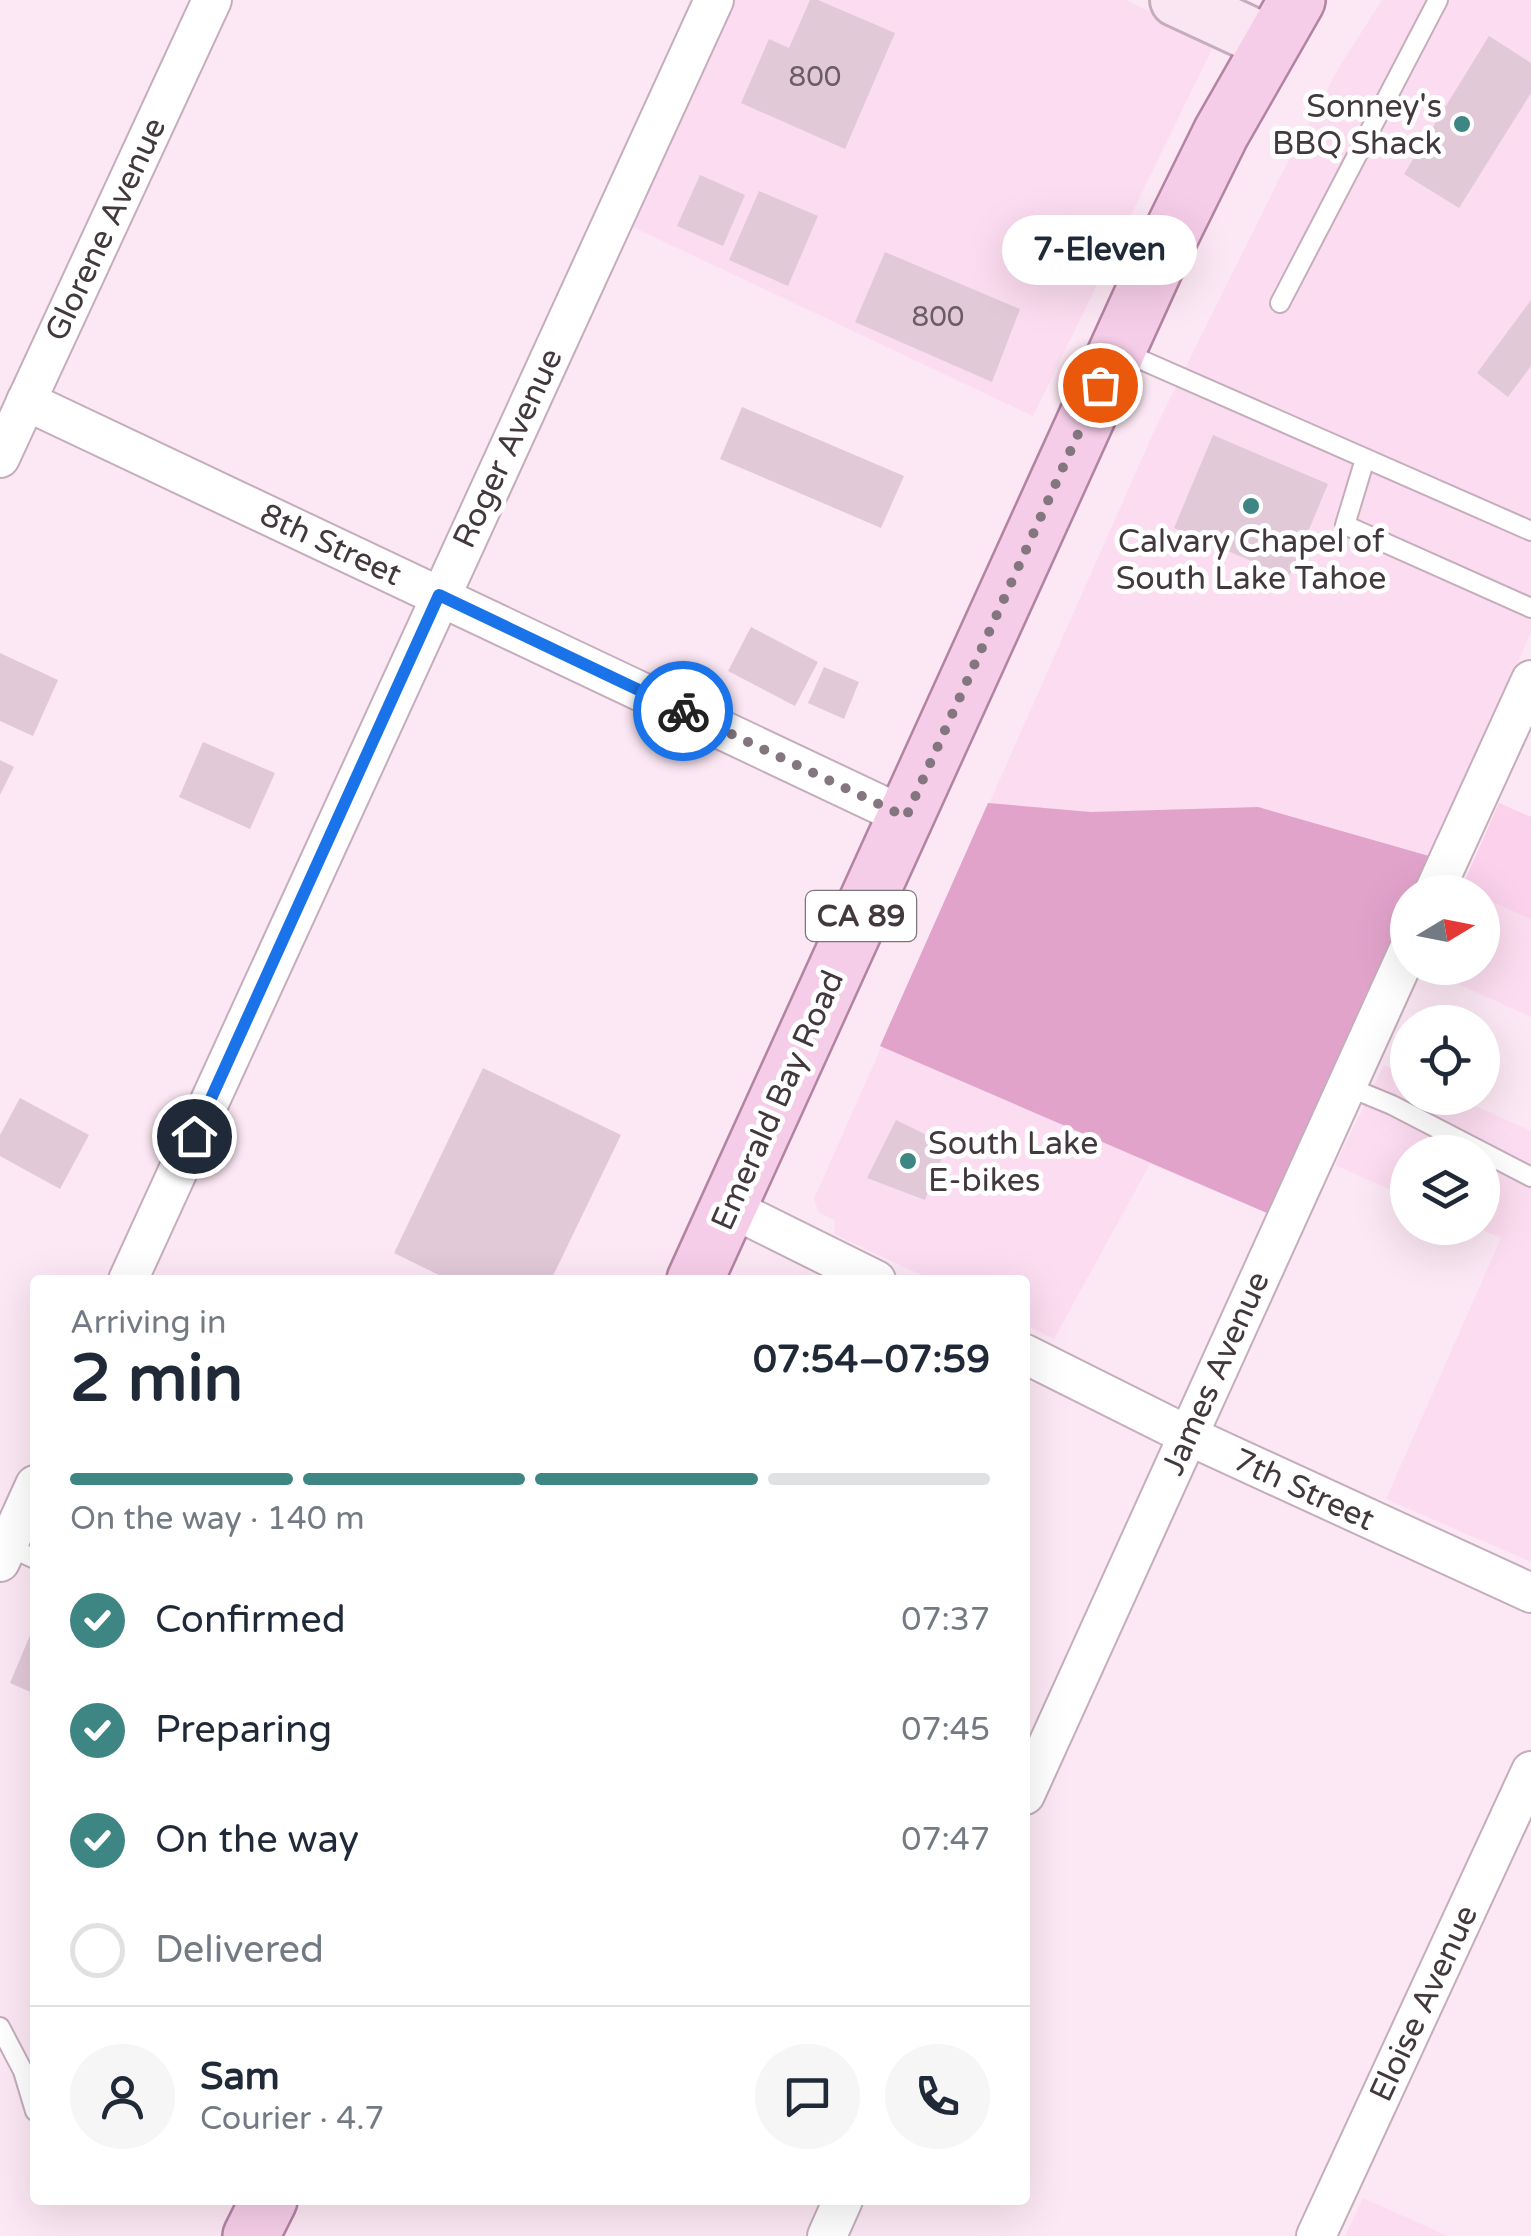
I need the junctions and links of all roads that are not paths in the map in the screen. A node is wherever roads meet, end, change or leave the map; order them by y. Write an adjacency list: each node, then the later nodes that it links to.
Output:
1 (212, 0): 8 (street, Glorene Avenue)
2 (714, 0): 12 (street, Roger Avenue)
3 (1178, 0): 5 (street)
4 (1438, 0): 6 (lane)
5 (1283, 21): 7 (main road, Emerald Bay Road / CA 89)
6 (1280, 302)
7 (1116, 349): 10 (lane); 15 (main road, Emerald Bay Road / CA 89)
8 (26, 400): 9 (street, Glorene Avenue); 12 (street, 8th Street)
9 (0, 458)
10 (1365, 458): 11 (lane); 13 (lane)
11 (1531, 531)
12 (439, 595): 15 (street, 8th Street); 21 (street, Roger Avenue)
13 (1531, 608)
14 (1531, 680): 16 (street)
15 (906, 817): 20 (main road, Emerald Bay Road / CA 89)
16 (1442, 875)
17 (1392, 985): 18 (street, James Avenue)
18 (1346, 1086): 19 (lane); 25 (street, James Avenue)
19 (1531, 1176)
20 (728, 1207): 22 (main road, Emerald Bay Road / CA 89); 23 (street)
21 (130, 1275)
22 (697, 1275)
23 (866, 1275)
24 (1030, 1356): 25 (street, 7th Street)
25 (1187, 1435): 28 (street, 7th Street); 30 (street, James Avenue)
26 (30, 1501): 27 (street)
27 (14, 1556)
28 (1531, 1594)
29 (1531, 1771): 37 (street, Eloise Avenue)
30 (1030, 1784)
31 (0, 2027): 32 (lane)
32 (30, 2094)
33 (266, 2205): 35 (main road)
34 (842, 2205): 36 (street)
35 (251, 2236)
36 (827, 2236)
37 (1316, 2236)

